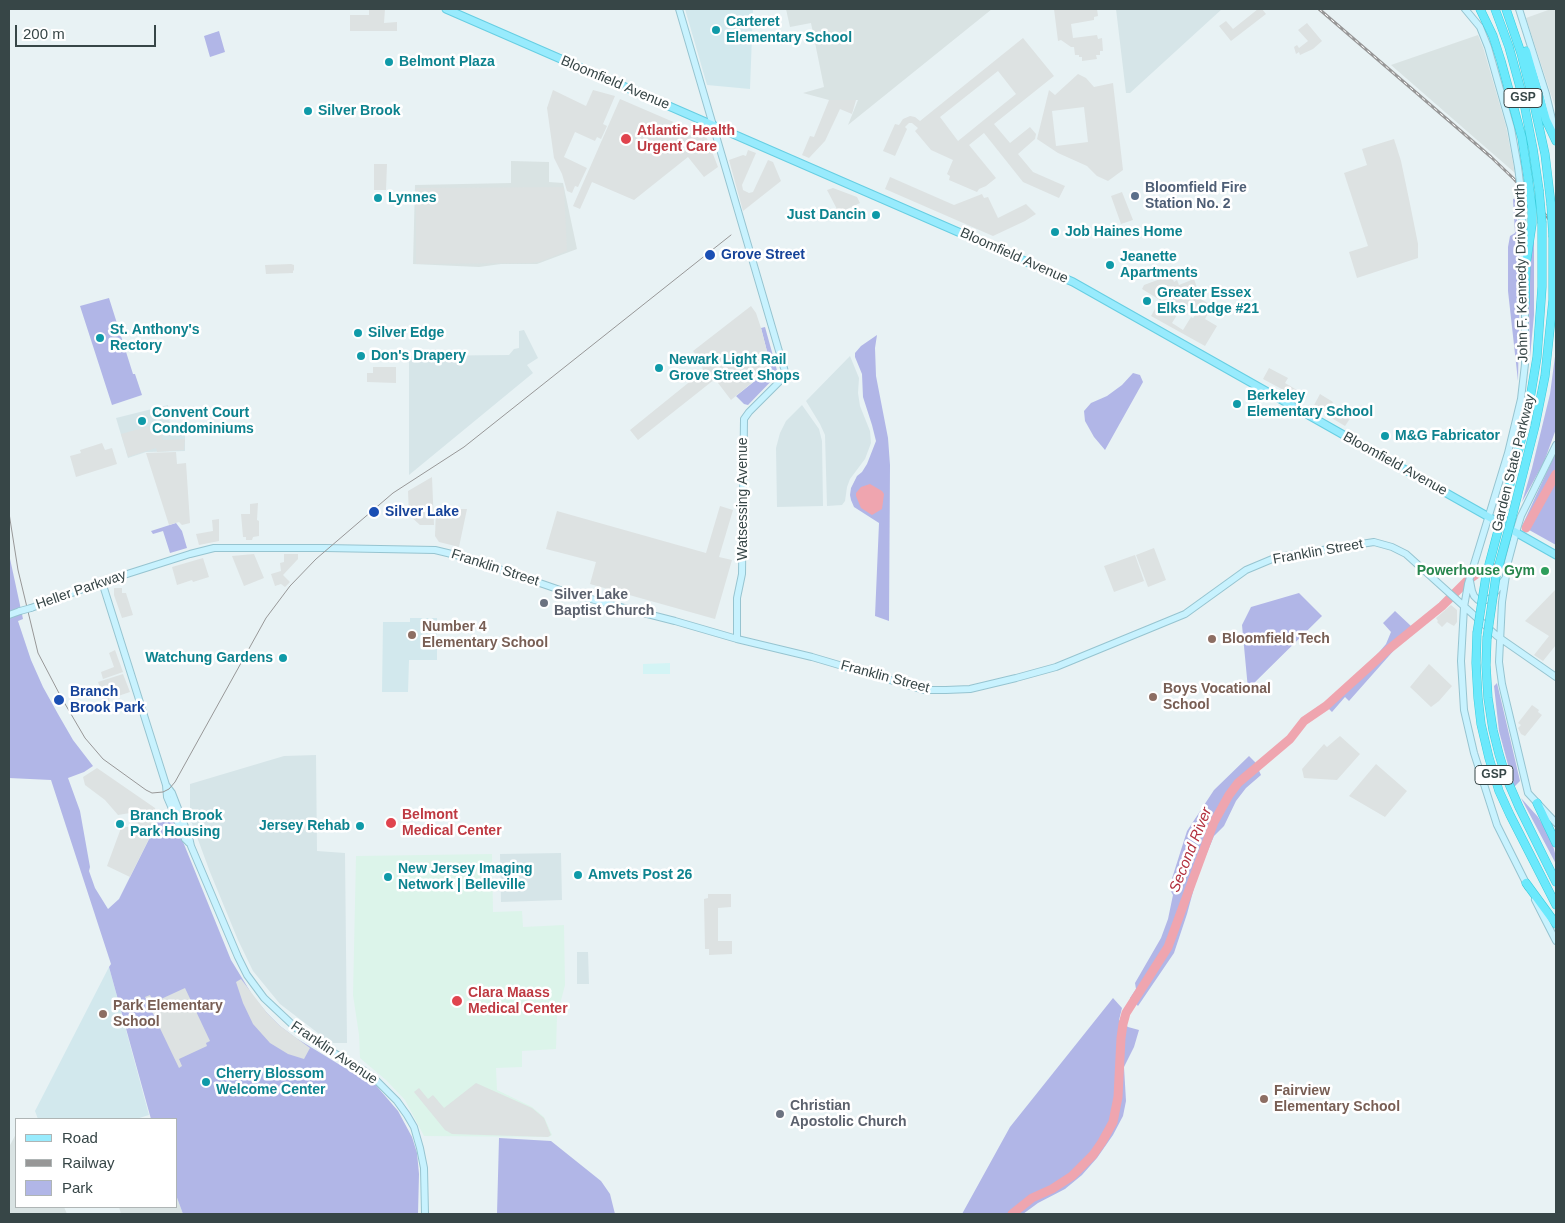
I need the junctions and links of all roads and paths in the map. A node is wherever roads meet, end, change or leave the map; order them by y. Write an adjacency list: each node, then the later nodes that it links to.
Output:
1 (446, 9): 8 (main road, Bloomfield Avenue)
2 (679, 9): 8 (main road)
3 (1465, 9): 11 (main road, John F. Kennedy Drive North, bridge)
4 (1480, 9): 11 (highway, bridge)
5 (1496, 9): 30 (highway, Garden State Parkway / GSP, bridge)
6 (1507, 9): 10 (highway); 28 (highway, Garden State Parkway / GSP, bridge)
7 (1519, 9): 9 (main road)
8 (713, 126): 13 (main road, Bloomfield Avenue); 23 (main road, Watsessing Avenue)
9 (1556, 136)
10 (1556, 141)
11 (1525, 304): 13 (main road, John F. Kennedy Drive North)
12 (1556, 445): 14 (main road)
13 (1489, 517): 14 (main road, Bloomfield Avenue); 19 (main road, John F. Kennedy Drive North)
14 (1516, 532): 15 (main road, Bloomfield Avenue); 17 (main road)
15 (1556, 555)
16 (154, 565): 18 (main road, Heller Parkway); 23 (main road, Franklin Street)
17 (1506, 576): 19 (main road); 22 (main road)
18 (102, 582): 21 (main road, Heller Parkway, bridge); 33 (main road, Franklin Avenue)
19 (1468, 588): 20 (main road, John F. Kennedy Drive North)
20 (1464, 607): 22 (main road, Franklin Street); 23 (main road, Franklin Street); 29 (main road, John F. Kennedy Drive North)
21 (9, 615)
22 (1500, 638): 24 (main road, Franklin Street); 25 (main road)
23 (737, 639)
24 (1556, 677)
25 (1537, 803): 26 (main road); 27 (highway)
26 (1556, 823)
27 (1556, 843)
28 (1556, 882)
29 (1526, 883): 31 (highway); 32 (main road, John F. Kennedy Drive North)
30 (1556, 905)
31 (1556, 924)
32 (1556, 941)
33 (425, 1214)

